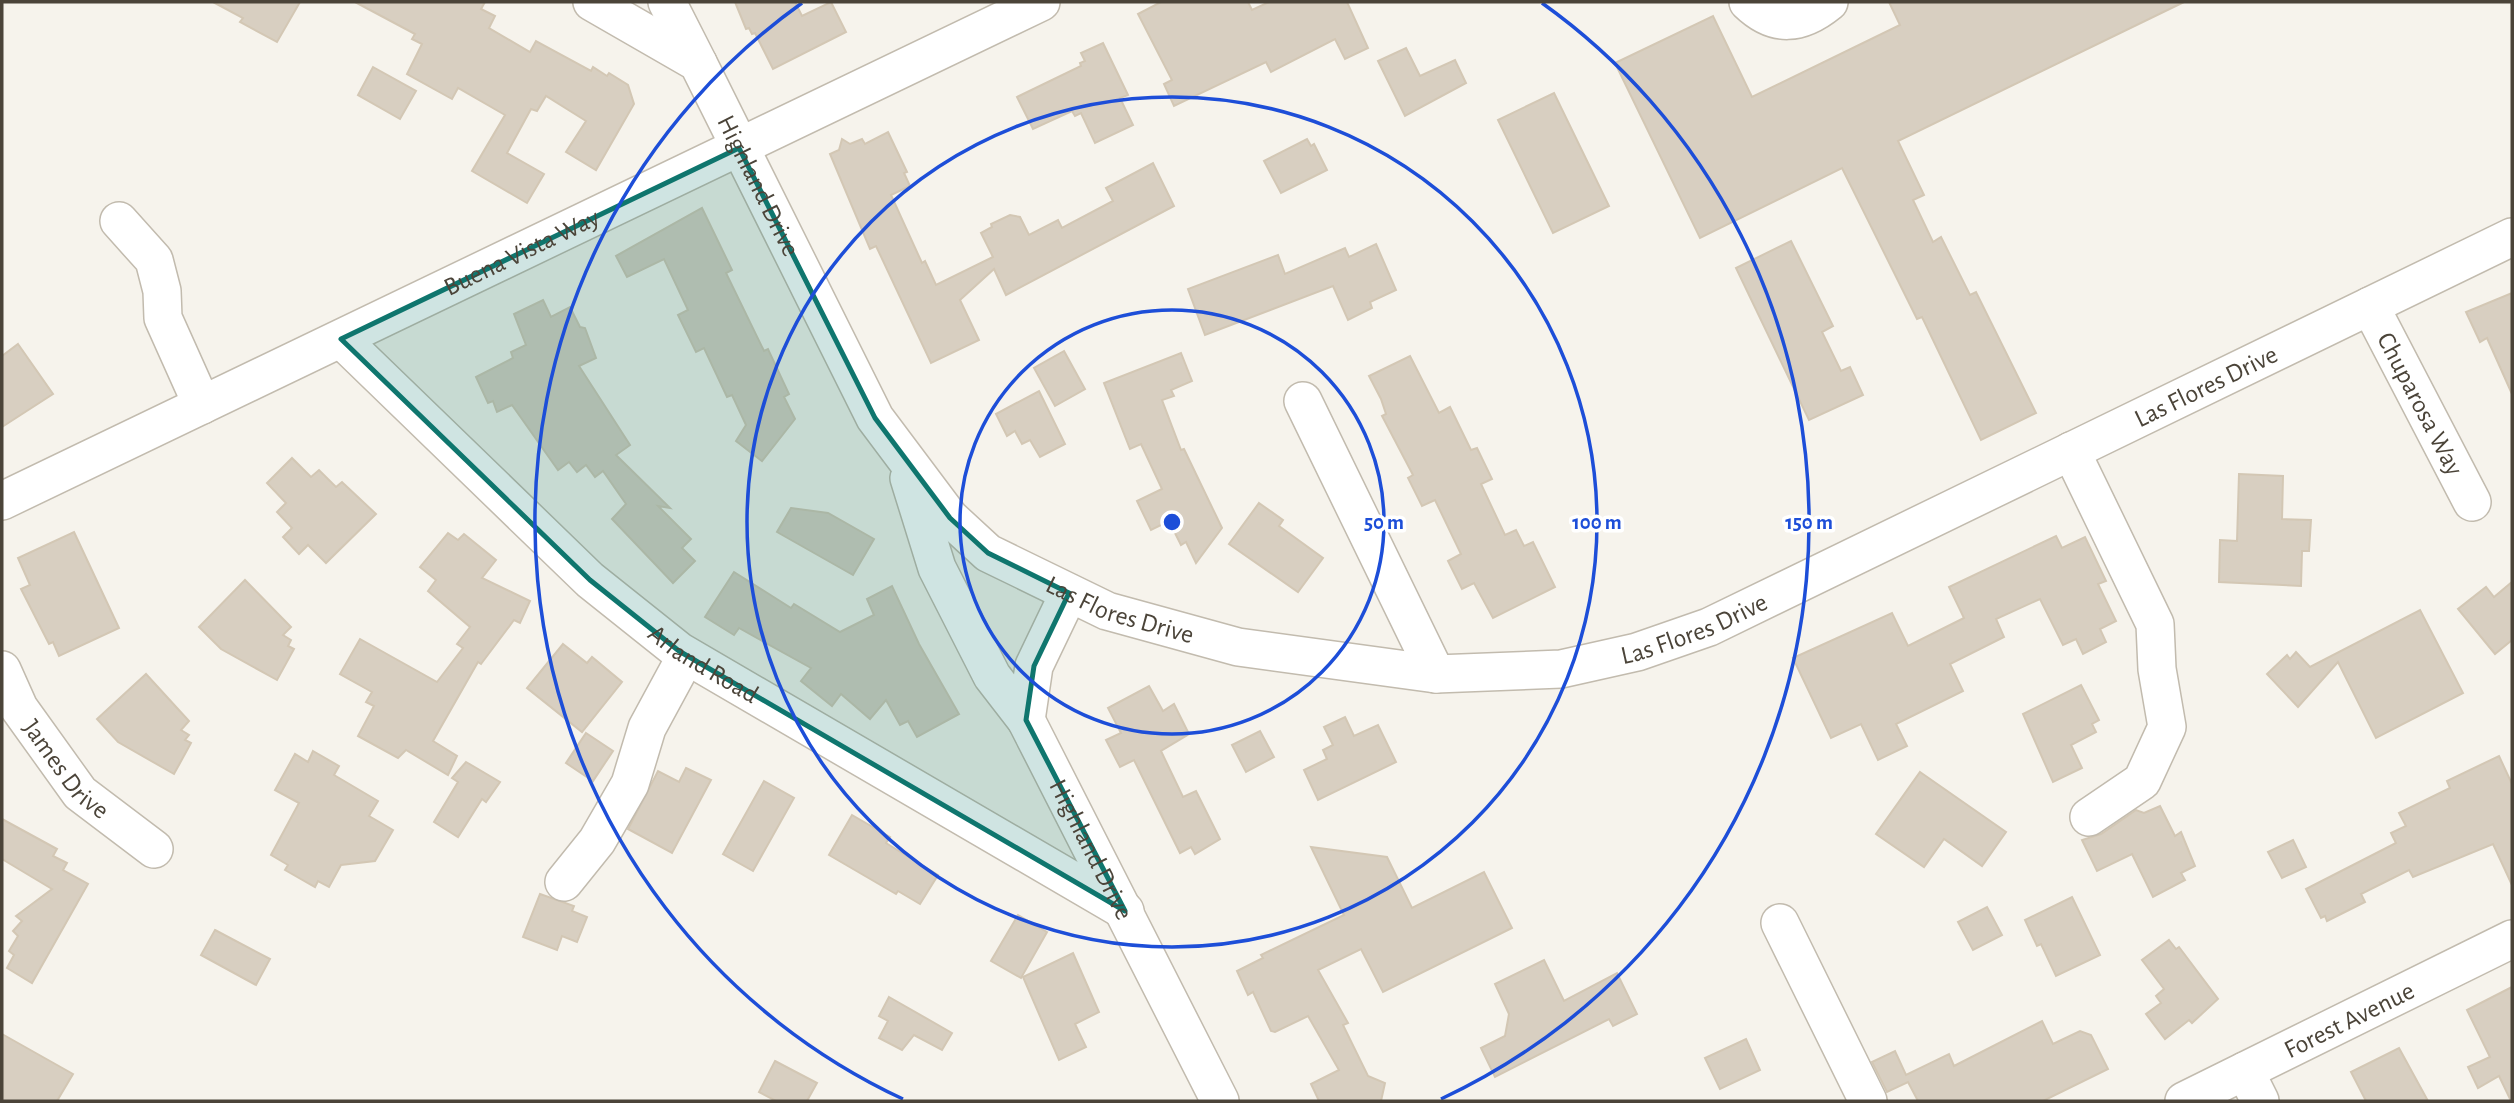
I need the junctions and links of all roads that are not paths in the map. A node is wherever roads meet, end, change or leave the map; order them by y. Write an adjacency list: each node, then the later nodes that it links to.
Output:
1 (592, 2): 6 (street)
2 (667, 2): 6 (street, Highland Drive)
3 (1041, 2): 7 (street, Buena Vista Way)
4 (1748, 2): 5 (street)
5 (1829, 2)
6 (698, 63): 7 (street, Highland Drive)
7 (739, 148): 11 (street, Buena Vista Way); 14 (street, Highland Drive)
8 (119, 221): 13 (street)
9 (2512, 237): 10 (street, Las Flores Drive)
10 (2370, 306): 15 (street, Las Flores Drive); 18 (street, Chuparosa Way)
11 (341, 339): 13 (street, Buena Vista Way); 20 (street, Arland Road)
12 (1303, 401): 22 (street)
13 (202, 405): 17 (street, Buena Vista Way)
14 (875, 418): 16 (street, Las Flores Drive)
15 (2071, 451): 22 (street, Las Flores Drive); 24 (street)
16 (900, 452): 19 (street, Las Flores Drive); 23 (street, Highland Drive)
17 (2, 501)
18 (2472, 502)
19 (1069, 593): 22 (street, Las Flores Drive); 23 (street)
20 (686, 656): 26 (street); 27 (street, Arland Road)
21 (2, 670): 25 (street, James Drive)
22 (1437, 674)
23 (1026, 720): 27 (street, Highland Drive)
24 (2089, 817)
25 (154, 849)
26 (564, 882)
27 (1125, 912): 31 (street, Highland Drive)
28 (1780, 923): 32 (street)
29 (2512, 939): 30 (street, Forest Avenue)
30 (2253, 1086): 33 (street, Forest Avenue)
31 (1220, 1101)
32 (1868, 1101)
33 (2184, 1101)

